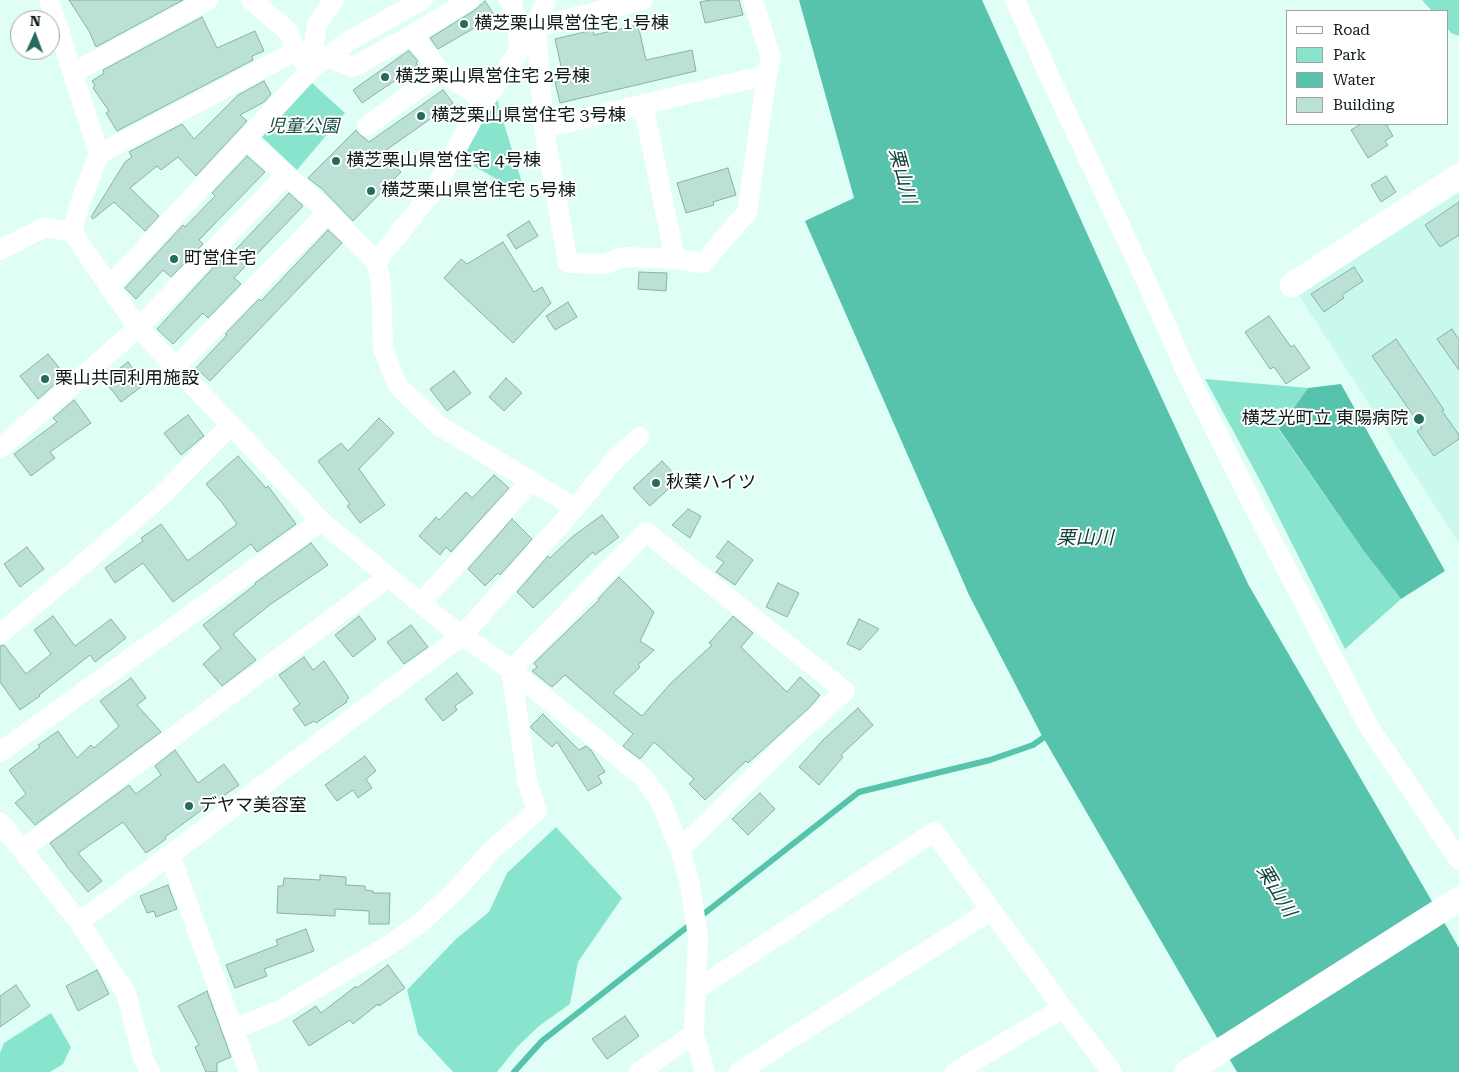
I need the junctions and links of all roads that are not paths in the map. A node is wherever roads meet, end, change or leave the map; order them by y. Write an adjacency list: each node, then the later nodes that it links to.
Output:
1 (49, 0): 20 (street)
2 (208, 0): 20 (street)
3 (251, 0): 16 (street)
4 (334, 0): 18 (street)
5 (422, 0): 17 (street)
6 (470, 0): 14 (street)
7 (509, 0): 15 (street)
8 (522, 0): 13 (street)
9 (546, 0): 13 (street)
10 (643, 0): 13 (street)
11 (752, 0): 21 (street)
12 (1015, 0): 55 (street)
13 (536, 27): 15 (street); 25 (street)
14 (412, 35): 17 (street); 19 (street)
15 (520, 49): 22 (street)
16 (296, 51): 18 (street); 27 (street)
17 (327, 57): 18 (street)
18 (310, 70): 26 (street)
19 (441, 72): 22 (street); 24 (street)
20 (73, 73): 27 (street)
21 (767, 75): 23 (street); 33 (street)
22 (485, 100): 34 (street)
23 (643, 104): 25 (street); 33 (street)
24 (367, 126)
25 (544, 128): 33 (street)
26 (246, 139): 28 (street); 36 (street)
27 (99, 154): 31 (street)
28 (286, 174): 30 (street); 37 (street)
29 (1459, 176): 35 (street)
30 (328, 212): 34 (street); 38 (street)
31 (72, 232): 32 (street); 36 (street)
32 (0, 250)
33 (674, 259)
34 (376, 262): 42 (street)
35 (1292, 286)
36 (109, 287): 37 (street)
37 (138, 328): 38 (street); 41 (street)
38 (176, 367): 39 (street)
39 (231, 425): 44 (street); 47 (street)
40 (638, 437): 43 (street)
41 (0, 448)
42 (532, 481): 43 (street); 46 (street)
43 (575, 508): 48 (street)
44 (321, 521): 45 (street); 50 (street)
45 (388, 577): 46 (street); 53 (street)
46 (421, 604): 48 (street)
47 (3, 625)
48 (462, 635): 49 (street); 54 (street)
49 (511, 670): 52 (street); 52 (street); 61 (street)
50 (0, 752)
51 (0, 822): 53 (street)
52 (680, 848): 59 (street)
53 (22, 849): 58 (street)
54 (170, 855): 58 (street); 61 (street)
55 (1459, 860)
56 (1459, 899): 70 (street)
57 (991, 910): 59 (street); 60 (street); 67 (street)
58 (79, 922): 63 (street)
59 (696, 990): 62 (street)
60 (1063, 1008): 68 (street); 69 (street)
61 (234, 1030): 64 (street)
62 (694, 1034): 65 (street); 66 (street)
63 (150, 1072)
64 (248, 1072)
65 (638, 1072)
66 (705, 1072)
67 (739, 1072)
68 (955, 1072)
69 (1112, 1072)
70 (1187, 1072)

